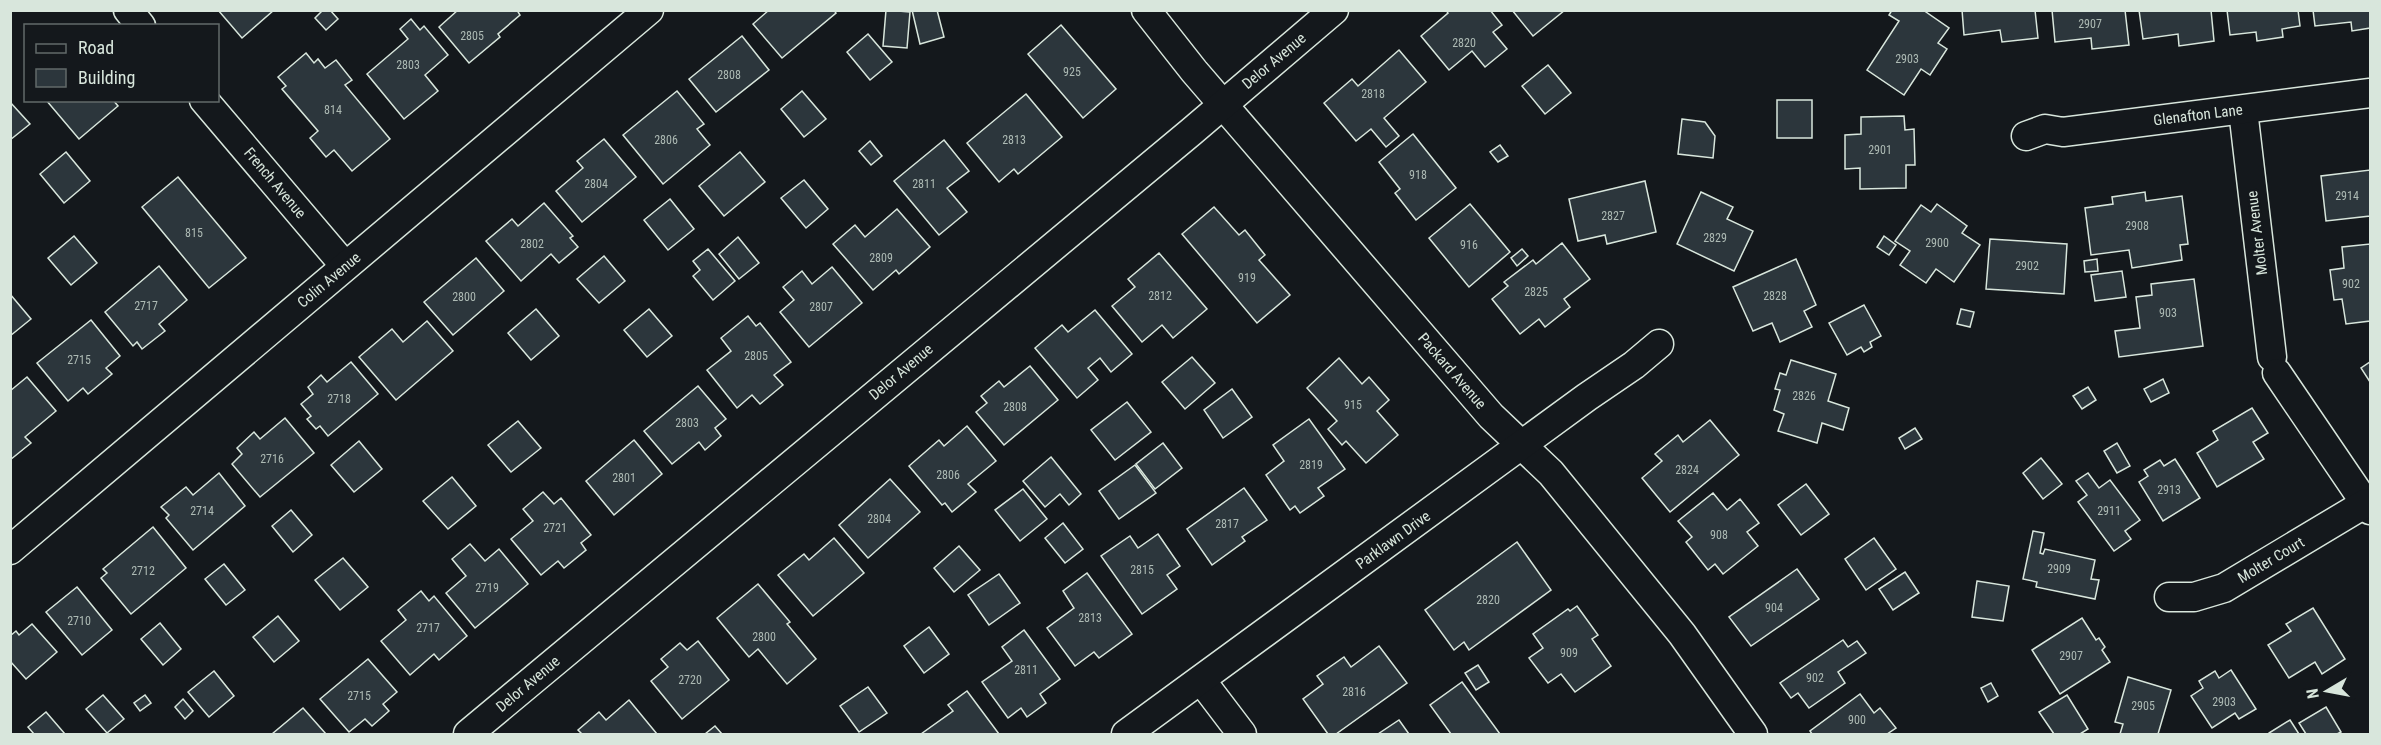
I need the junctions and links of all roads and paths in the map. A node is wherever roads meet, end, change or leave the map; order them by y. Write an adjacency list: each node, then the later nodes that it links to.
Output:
1 (128, 10): 5 (street)
2 (649, 10): 11 (street, Colin Avenue)
3 (1146, 10): 8 (street, Packard Avenue)
4 (1334, 10): 8 (street, Delor Avenue)
5 (139, 24)
6 (2370, 93): 9 (street, Glenafton Lane)
7 (206, 102): 11 (street, French Avenue)
8 (1223, 105): 13 (street, Packard Avenue); 18 (street, Delor Avenue)
9 (2242, 110): 10 (street, Glenafton Lane); 14 (street, Molter Avenue)
10 (2026, 136)
11 (345, 266): 15 (street, Colin Avenue)
12 (1659, 344): 13 (street, Parklawn Drive)
13 (1521, 445): 17 (street, Parklawn Drive); 21 (street, Packard Avenue)
14 (2368, 506): 16 (street, Molter Court)
15 (10, 550)
16 (2169, 597)
17 (1201, 680): 19 (street, Parklawn Drive); 20 (street)
18 (468, 735)
19 (1126, 735)
20 (1242, 735)
21 (1753, 735)

